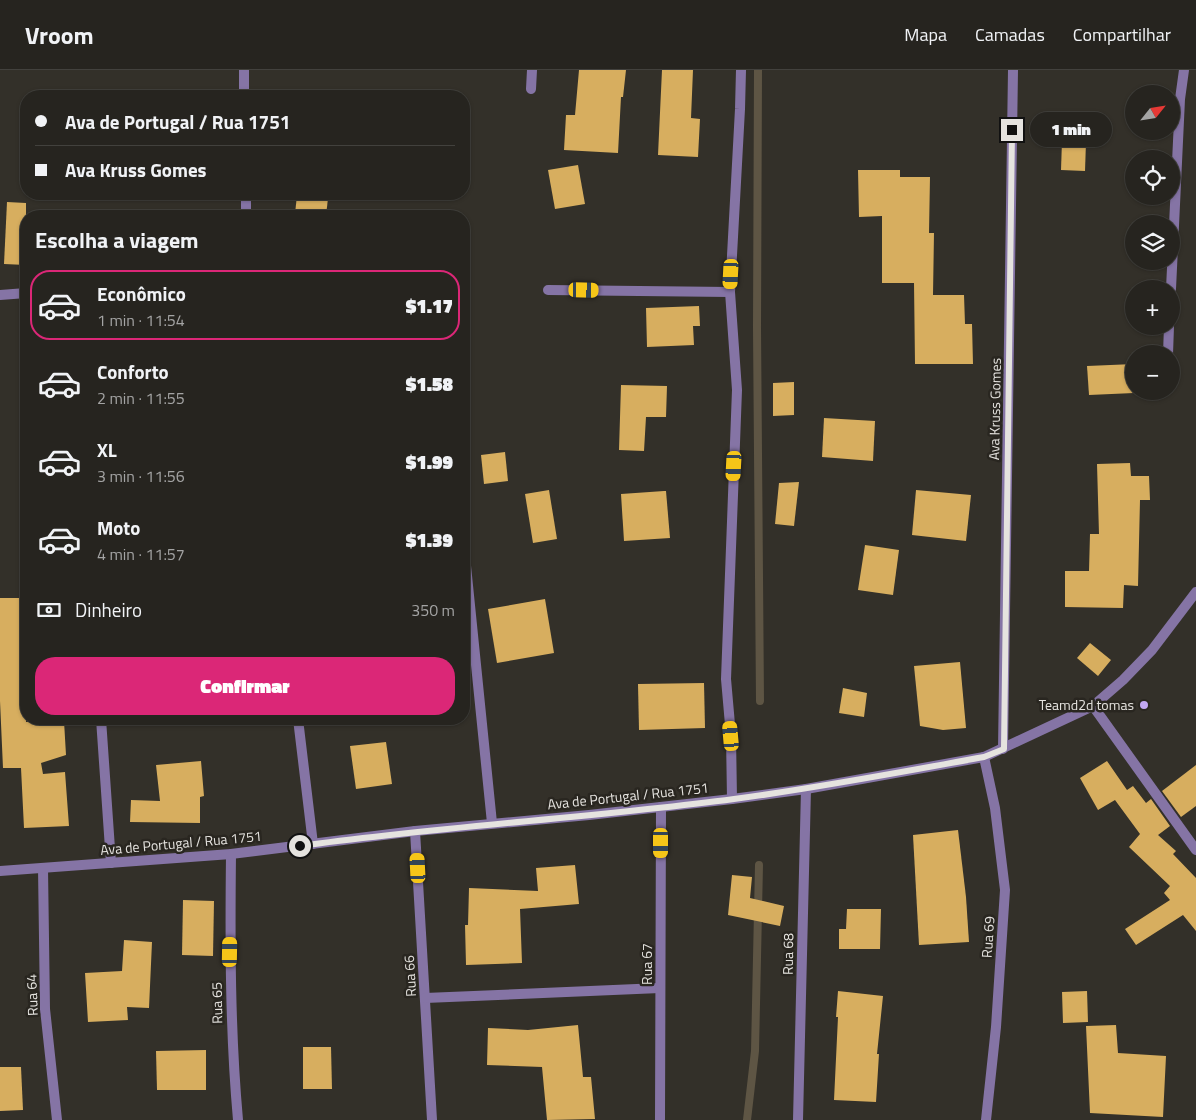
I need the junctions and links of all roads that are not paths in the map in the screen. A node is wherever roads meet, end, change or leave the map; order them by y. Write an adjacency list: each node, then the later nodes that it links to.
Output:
1 (244, 70): 6 (street)
2 (532, 70): 7 (street)
3 (741, 70): 10 (street)
4 (1013, 70): 18 (street, Ava Kruss Gomes)
5 (1184, 70): 8 (street)
6 (244, 90)
7 (532, 90)
8 (1171, 280)
9 (548, 290): 10 (street)
10 (730, 292): 21 (street)
11 (20, 293): 12 (street)
12 (0, 295)
13 (1196, 592): 15 (street, Ava de Portugal / Rua 1751)
14 (470, 605): 23 (street)
15 (1093, 706): 18 (street, Ava de Portugal / Rua 1751); 26 (street)
16 (101, 725): 28 (street)
17 (299, 725): 25 (street)
18 (1004, 749): 19 (street, Ava de Portugal / Rua 1751)
19 (984, 757): 20 (street, Ava de Portugal / Rua 1751); 38 (street, Rua 69)
20 (806, 790): 21 (street, Ava de Portugal / Rua 1751); 37 (street, Rua 68)
21 (732, 799): 22 (street, Ava de Portugal / Rua 1751)
22 (661, 807): 23 (street, Ava de Portugal / Rua 1751); 31 (street, Rua 67)
23 (492, 823): 24 (street, Ava de Portugal / Rua 1751)
24 (416, 831): 25 (street, Ava de Portugal / Rua 1751); 32 (street, Rua 66)
25 (313, 844): 27 (street, Ava de Portugal / Rua 1751)
26 (1196, 850)
27 (231, 854): 28 (street, Ava de Portugal / Rua 1751); 34 (street, Rua 65)
28 (111, 863): 29 (street, Ava de Portugal / Rua 1751)
29 (43, 868): 30 (street, Ava de Portugal / Rua 1751); 33 (street, Rua 64)
30 (0, 872)
31 (660, 988): 32 (street); 36 (street, Rua 67)
32 (425, 998): 35 (street, Rua 66)
33 (56, 1120)
34 (238, 1120)
35 (432, 1120)
36 (660, 1120)
37 (798, 1120)
38 (986, 1120)

